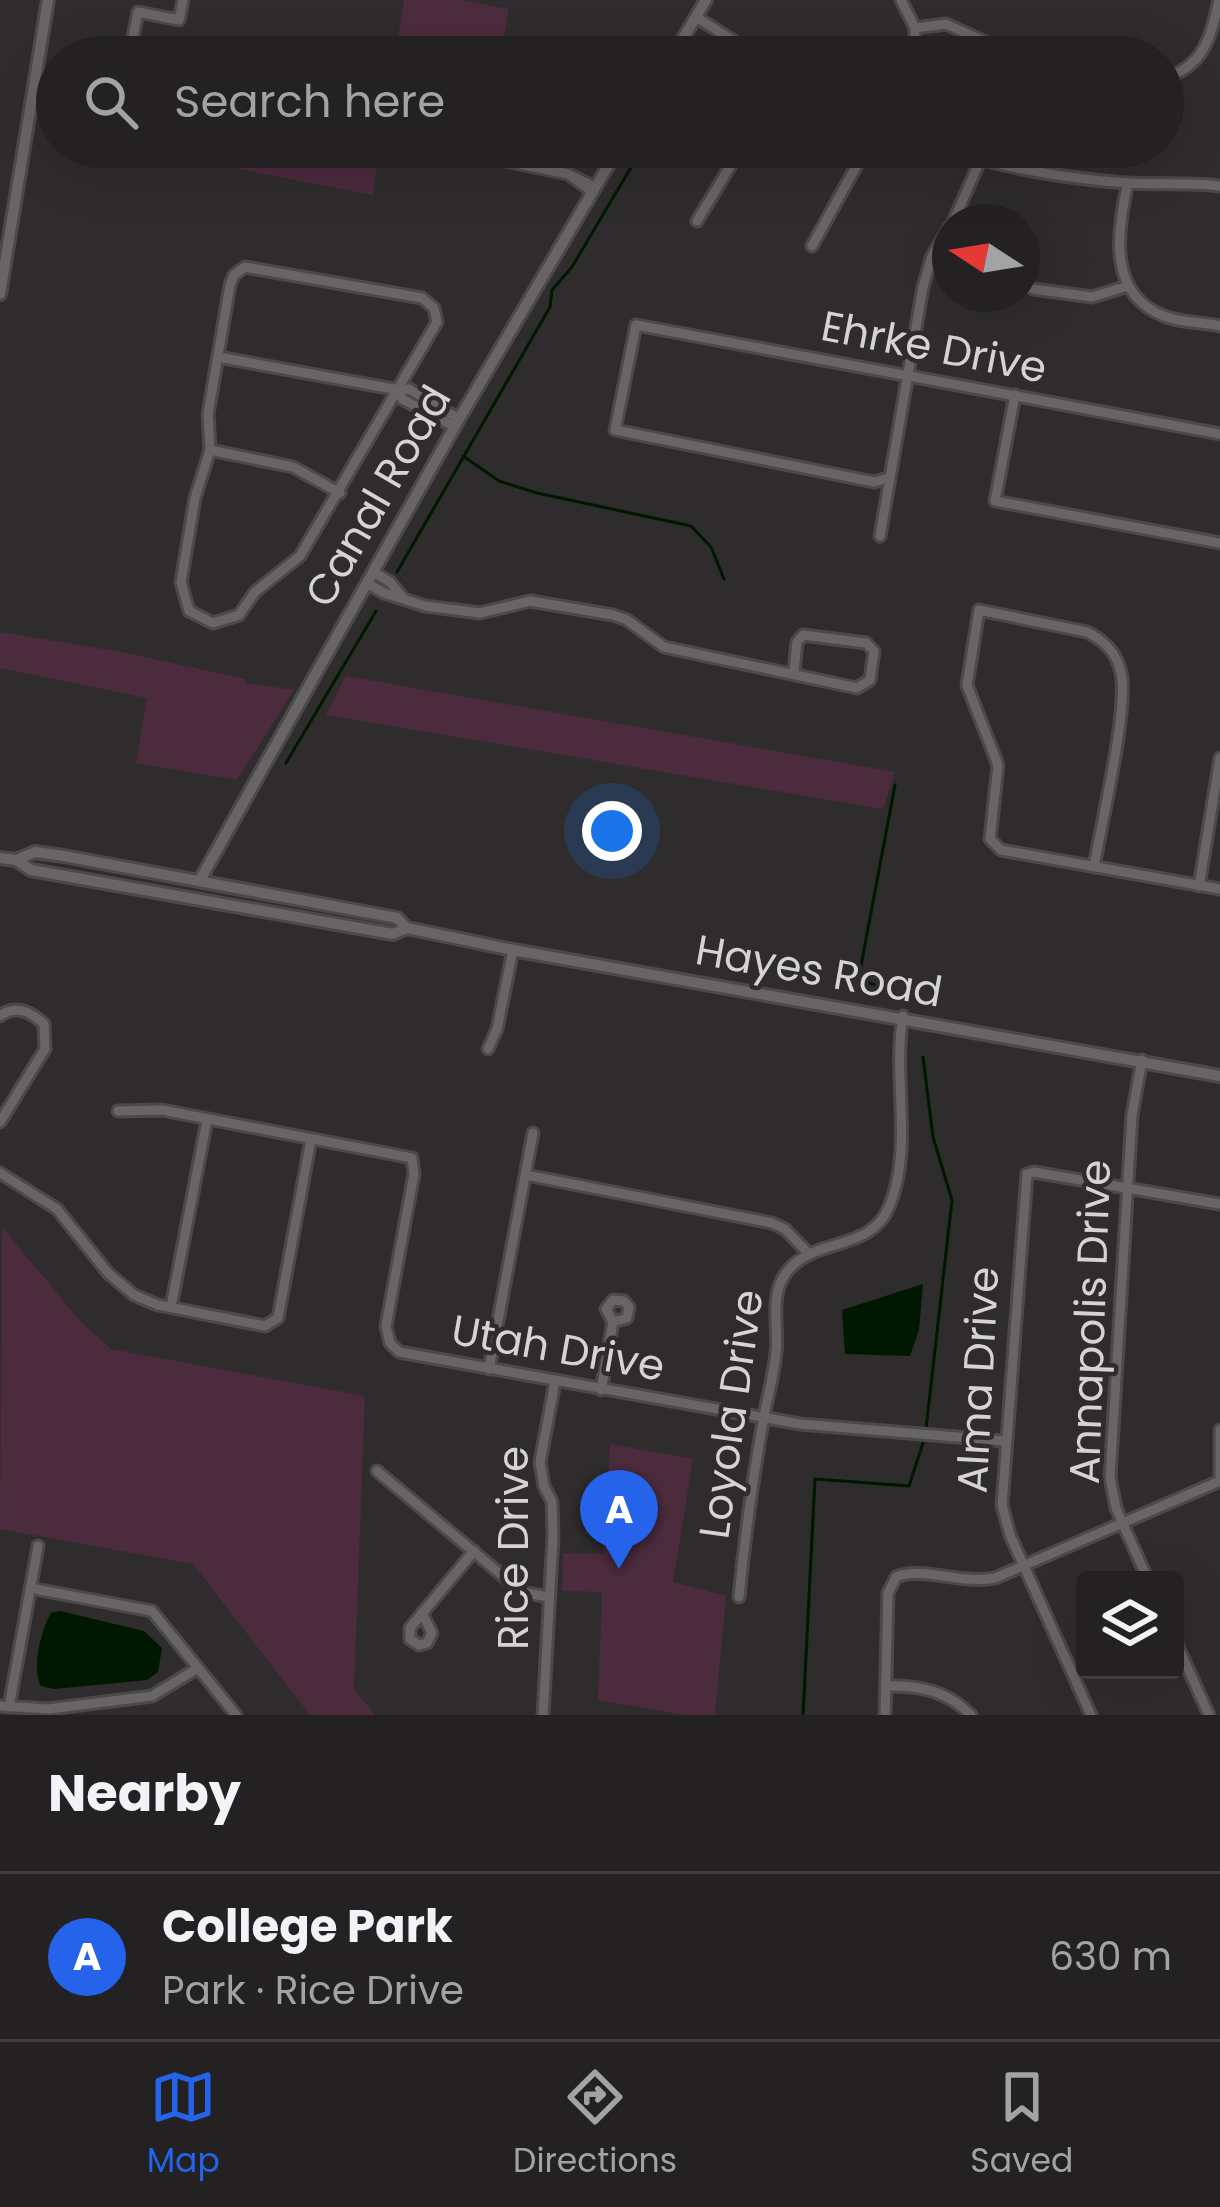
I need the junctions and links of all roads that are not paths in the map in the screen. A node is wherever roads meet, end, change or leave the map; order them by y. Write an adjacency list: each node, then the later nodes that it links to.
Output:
1 (48, 0): 8 (street)
2 (183, 0): 9 (street)
3 (706, 0): 6 (street)
4 (902, 0): 7 (street)
5 (1220, 0): 14 (street)
6 (696, 17): 10 (street); 11 (street)
7 (915, 28): 12 (street); 13 (street)
8 (42, 36)
9 (133, 36)
10 (685, 36)
11 (726, 36)
12 (915, 36)
13 (972, 36)
14 (1195, 63): 15 (street); 17 (street)
15 (1184, 68)
16 (36, 70): 31 (street)
17 (1204, 75)
18 (545, 168): 26 (street)
19 (606, 168): 26 (street, Canal Road)
20 (729, 168): 28 (street)
21 (855, 168): 29 (street)
22 (976, 168): 27 (street)
23 (1031, 168): 24 (street)
24 (1128, 183): 25 (street); 33 (street)
25 (1220, 186)
26 (594, 189): 41 (street, Canal Road)
27 (960, 204)
28 (697, 221)
29 (812, 246)
30 (932, 262): 38 (street)
31 (2, 269): 32 (street)
32 (1, 285): 35 (street)
33 (1127, 286): 34 (street); 36 (street)
34 (1040, 290)
35 (0, 294)
36 (1220, 326)
37 (218, 357): 39 (street); 39 (street); 43 (street)
38 (909, 376): 40 (street, Ehrke Drive); 44 (street); 44 (street, Ehrke Drive)
39 (399, 390): 41 (street); 45 (street)
40 (1015, 395): 42 (street, Ehrke Drive); 47 (street)
41 (457, 423): 48 (street, Canal Road)
42 (1220, 434)
43 (210, 450): 45 (street); 45 (street)
44 (889, 478): 46 (street)
45 (340, 493)
46 (880, 536)
47 (1220, 543)
48 (370, 578): 49 (street); 55 (street, Canal Road)
49 (794, 671): 49 (street)
50 (1220, 758): 56 (street)
51 (0, 858): 52 (street, Hayes Road)
52 (16, 860): 53 (street, Hayes Road); 57 (street, Hayes Road)
53 (134, 867): 55 (street, Hayes Road); 57 (street)
54 (1094, 867): 54 (street); 56 (street)
55 (200, 880): 59 (street, Hayes Road)
56 (1199, 886): 58 (street)
57 (127, 889): 60 (street, Hayes Road)
58 (1220, 890)
59 (280, 894): 60 (street); 61 (street, Hayes Road)
60 (267, 914): 61 (street, Hayes Road)
61 (407, 928): 62 (street, Hayes Road)
62 (513, 950): 64 (street, Hayes Road); 65 (street)
63 (0, 1016): 70 (street)
64 (903, 1016): 66 (street, Hayes Road); 77 (street, Loyola Drive)
65 (488, 1048)
66 (1142, 1060): 67 (street, Hayes Road); 75 (street, Annapolis Drive)
67 (1220, 1076)
68 (118, 1111): 69 (street)
69 (207, 1120): 72 (street); 78 (street)
70 (0, 1122)
71 (533, 1132): 74 (street)
72 (311, 1139): 78 (street); 80 (street, Utah Drive)
73 (0, 1173): 78 (street)
74 (526, 1175): 77 (street); 80 (street)
75 (1130, 1187): 76 (street); 85 (street, Alma Drive); 88 (street, Annapolis Drive)
76 (1220, 1204)
77 (807, 1252): 83 (street, Loyola Drive)
78 (171, 1307)
79 (613, 1322): 82 (street)
80 (489, 1369): 81 (street, Utah Drive)
81 (556, 1382): 82 (street, Utah Drive); 94 (street, Rice Drive)
82 (601, 1390): 83 (street, Utah Drive)
83 (764, 1417): 85 (street, Utah Drive); 95 (street, Loyola Drive)
84 (1220, 1430): 87 (street)
85 (1005, 1441): 91 (street, Alma Drive)
86 (376, 1472): 90 (street)
87 (1220, 1481): 88 (street)
88 (1122, 1522): 91 (street); 92 (street, Annapolis Drive)
89 (38, 1546): 93 (street)
90 (474, 1551): 94 (street); 96 (street)
91 (1024, 1566): 99 (street); 106 (street, Alma Drive)
92 (1144, 1571)
93 (30, 1588): 98 (street); 100 (street)
94 (548, 1597): 103 (street, Rice Drive)
95 (739, 1597)
96 (422, 1613)
97 (1184, 1660): 107 (street)
98 (198, 1668): 101 (street); 102 (street)
99 (886, 1686): 104 (street); 105 (street)
100 (4, 1707): 101 (street)
101 (87, 1711)
102 (236, 1715)
103 (543, 1715)
104 (885, 1715)
105 (971, 1715)
106 (1091, 1715)
107 (1209, 1715)

